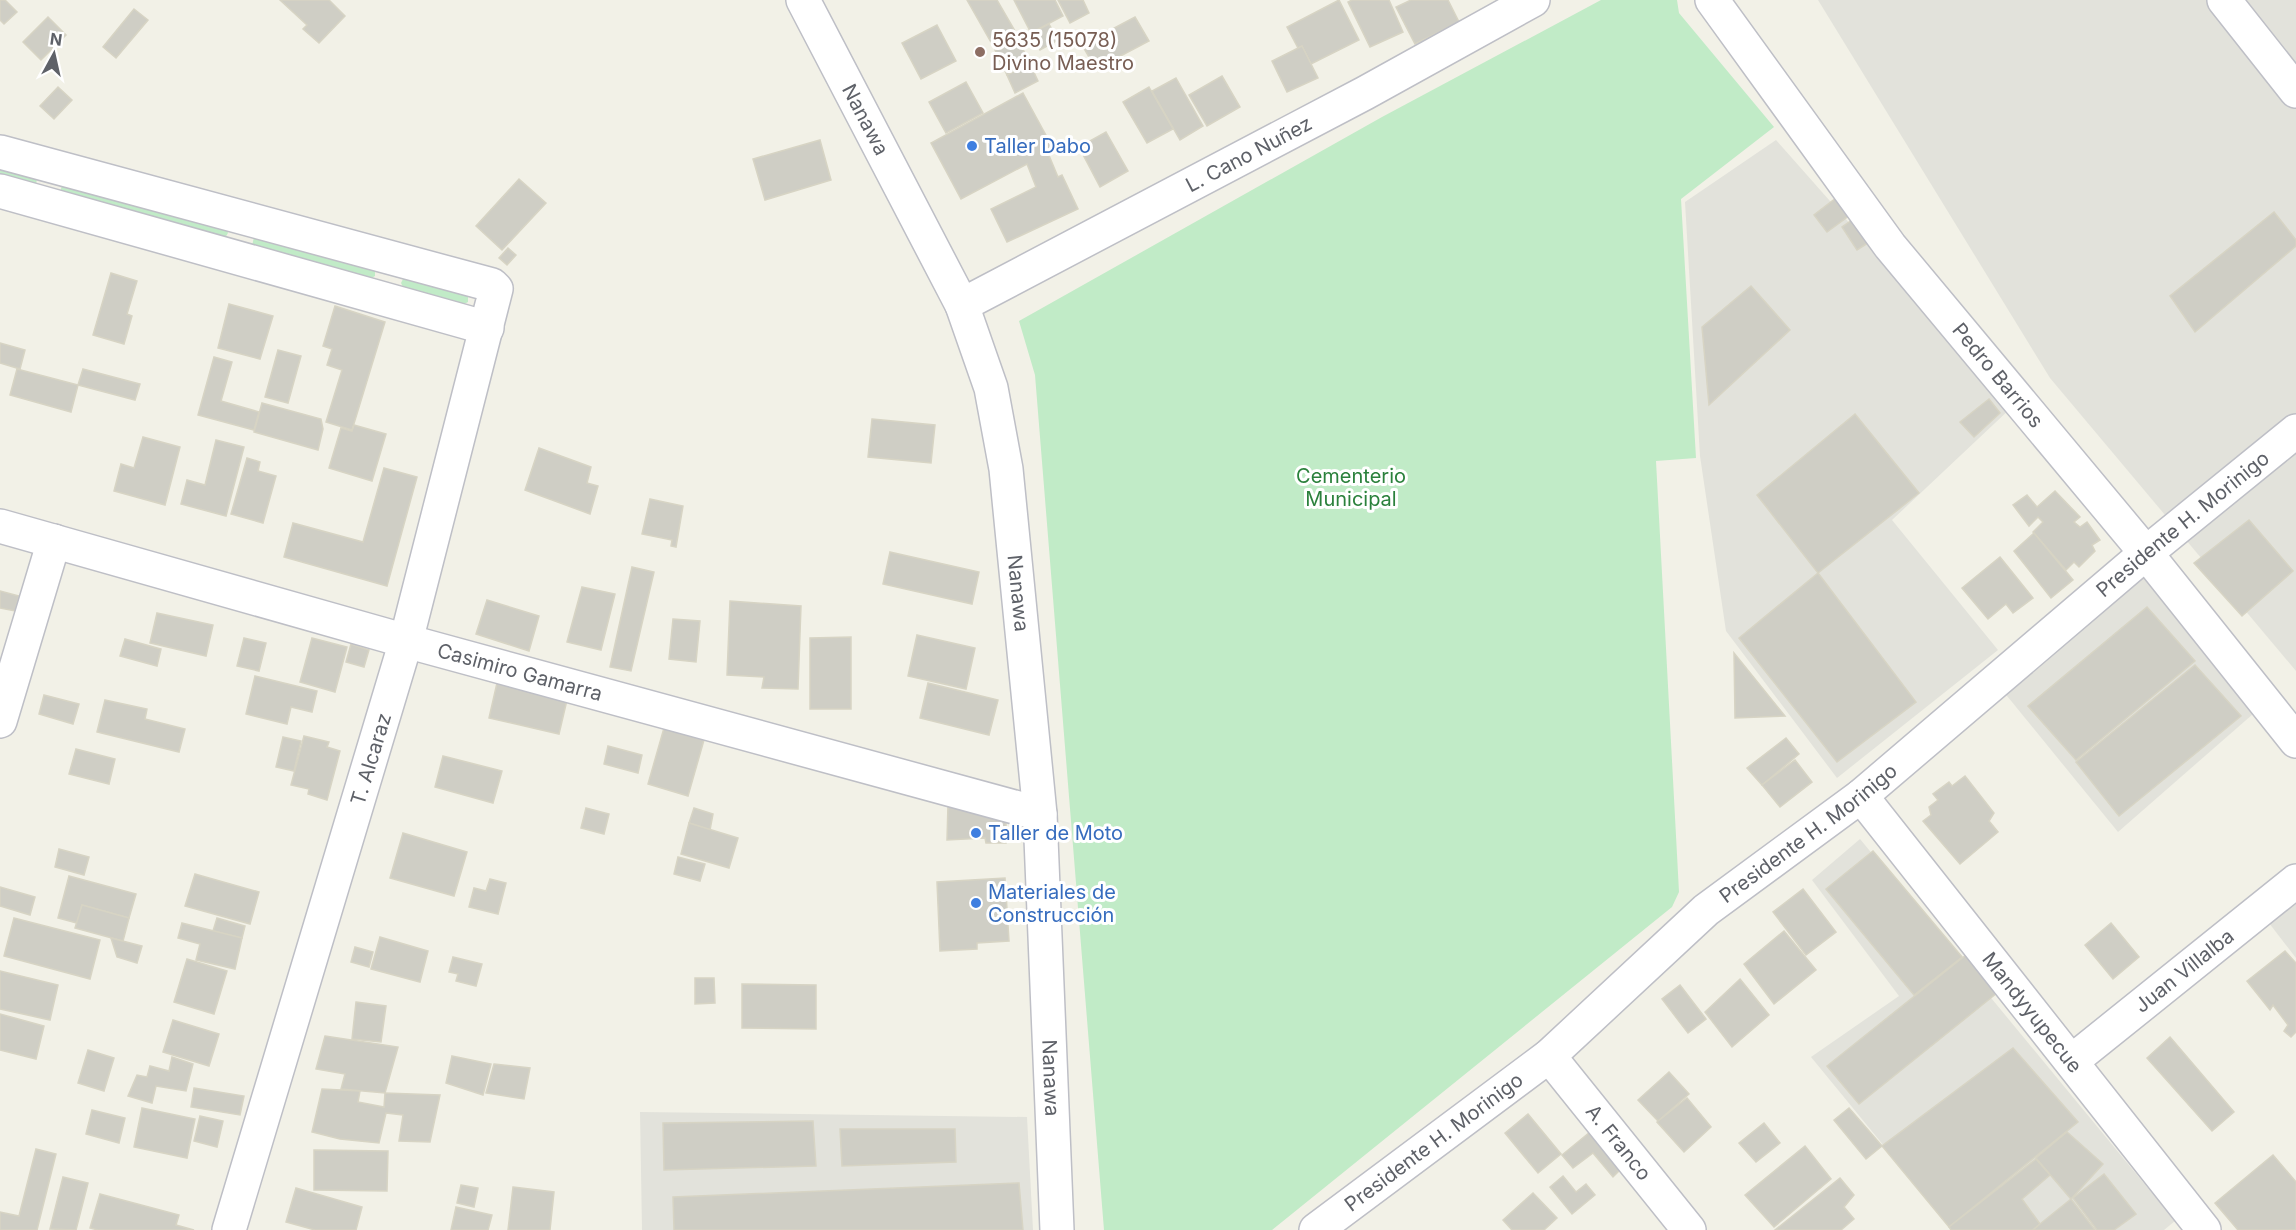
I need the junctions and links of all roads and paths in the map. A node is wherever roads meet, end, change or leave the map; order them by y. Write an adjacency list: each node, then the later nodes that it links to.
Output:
1 (1533, 0): 12 (street, L. Cano Nuñez)
2 (1712, 0): 17 (street, Pedro Barrios)
3 (2224, 0): 5 (street)
4 (814, 4): 12 (street, Nanawa)
5 (2296, 91)
6 (0, 152): 8 (street)
7 (0, 191): 9 (street)
8 (247, 219): 9 (street); 10 (street)
9 (235, 258): 11 (street)
10 (396, 260): 11 (street); 13 (street, T. Alcaraz)
11 (383, 300): 13 (street)
12 (962, 305): 22 (street, Nanawa)
13 (487, 328): 18 (street, T. Alcaraz)
14 (2296, 431): 17 (street, Presidente H. Morinigo)
15 (0, 525): 16 (street, Casimiro Gamarra)
16 (54, 541): 18 (street, Casimiro Gamarra); 19 (street)
17 (2146, 553): 20 (street, Pedro Barrios); 21 (street, Presidente H. Morinigo)
18 (406, 640): 22 (street, Casimiro Gamarra); 26 (street, T. Alcaraz)
19 (0, 721)
20 (2296, 741)
21 (1862, 796): 24 (street, Presidente H. Morinigo); 25 (street, Mandyyupecue)
22 (1040, 814): 27 (street, Nanawa)
23 (2296, 881): 25 (street, Juan Villalba)
24 (1549, 1056): 28 (street, Presidente H. Morinigo); 29 (street, A. Franco)
25 (2072, 1061): 30 (street, Mandyyupecue)
26 (229, 1230)
27 (1057, 1230)
28 (1316, 1230)
29 (1689, 1230)
30 (2204, 1230)

